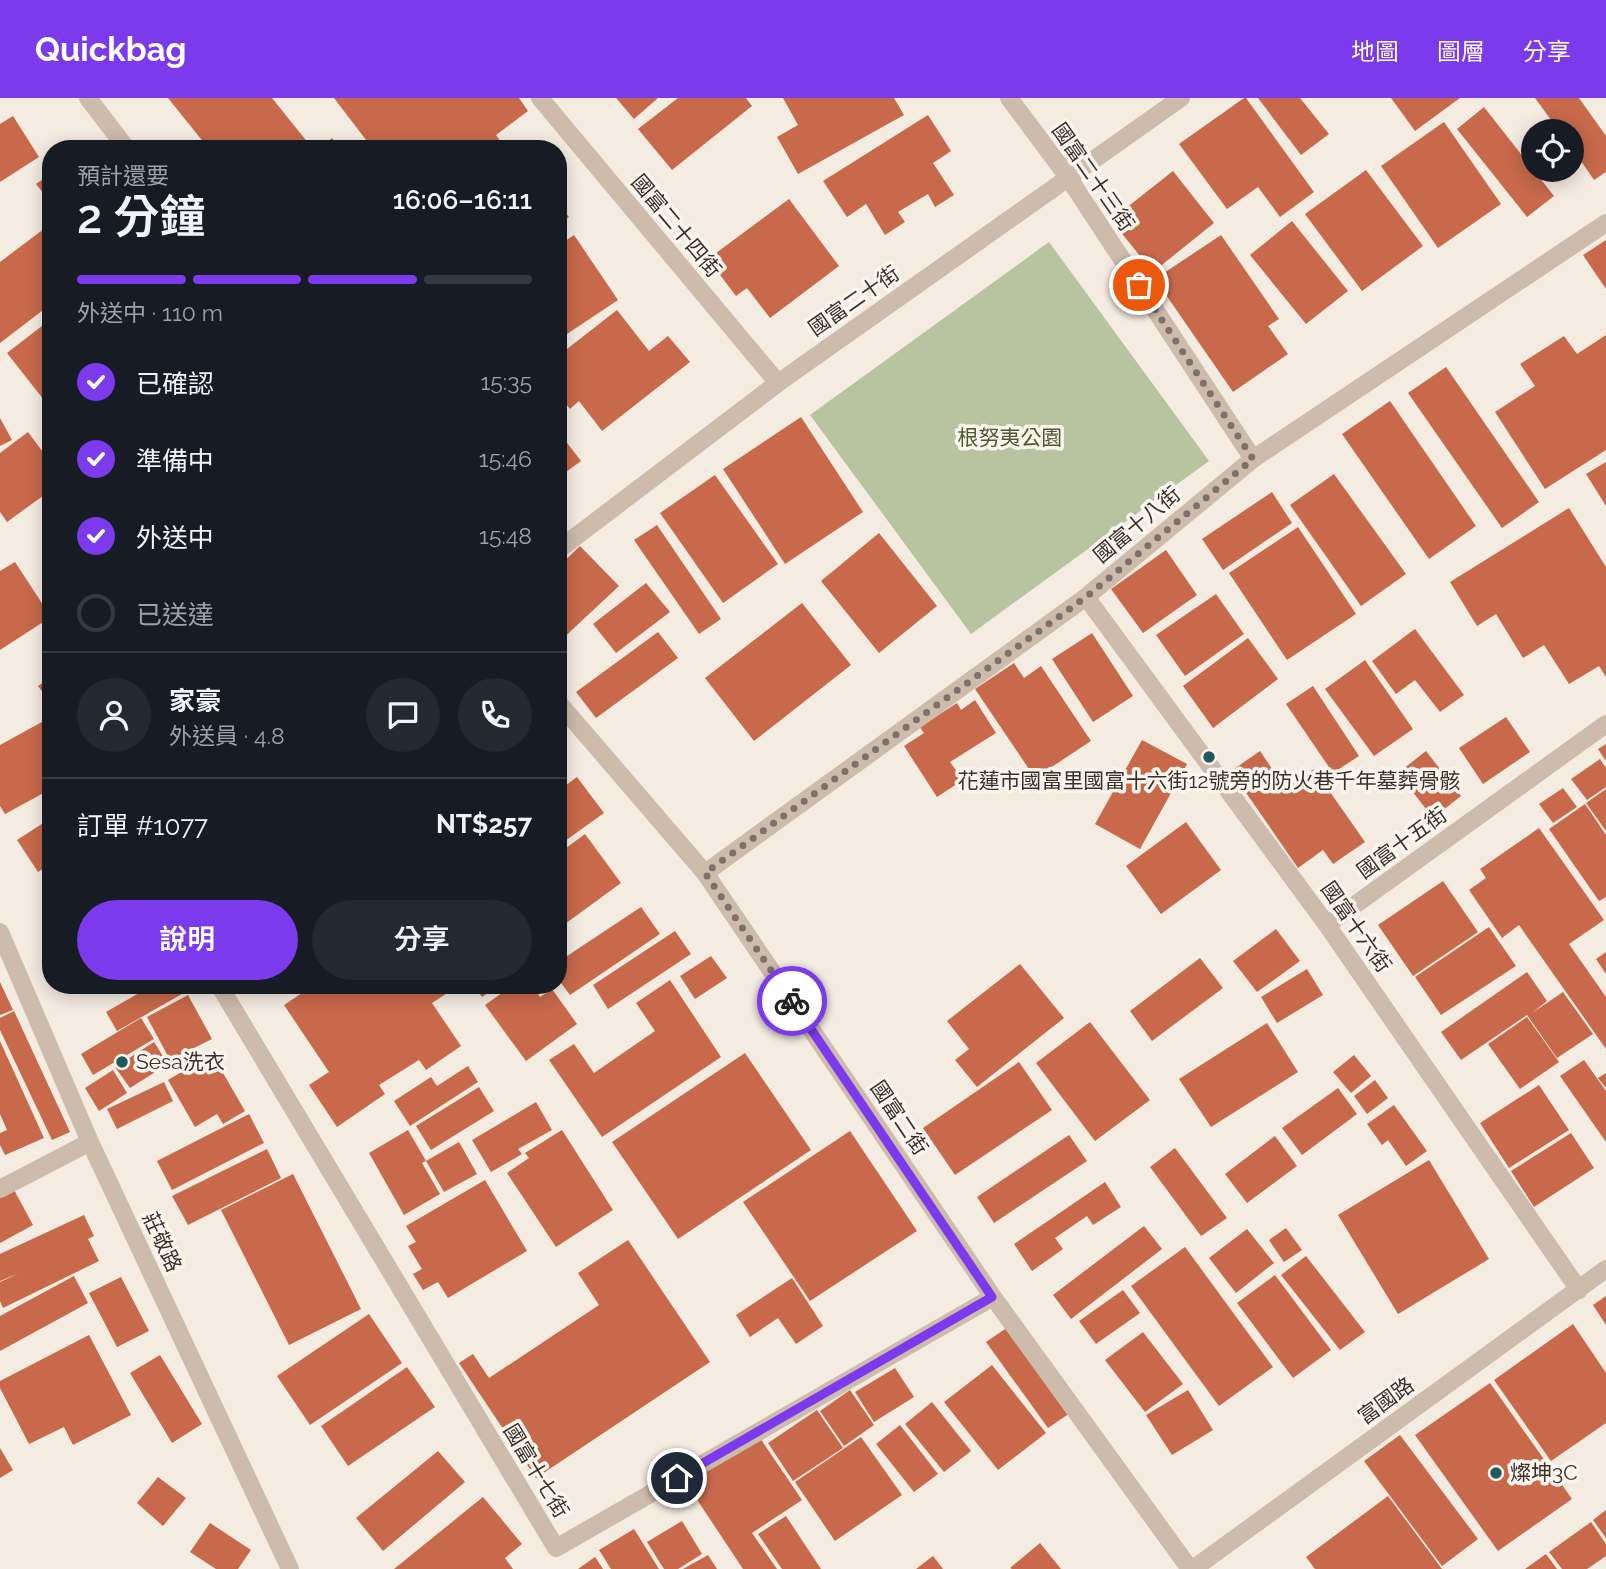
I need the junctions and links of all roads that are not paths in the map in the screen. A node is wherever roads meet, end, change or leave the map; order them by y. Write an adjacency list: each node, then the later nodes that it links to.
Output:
1 (88, 98): 5 (street)
2 (540, 98): 8 (street, 國富二十四街)
3 (1009, 98): 6 (street, 國富二十三街)
4 (1181, 98): 6 (street, 國富二十街)
5 (120, 140)
6 (1068, 177): 8 (street, 國富二十街); 9 (street, 國富二十三街)
7 (1606, 223): 9 (street, 國富十八街)
8 (778, 383): 10 (street, 國富二十街)
9 (1253, 459): 11 (street, 國富十八街)
10 (567, 543)
11 (1086, 597): 14 (street, 國富十八街); 15 (street, 國富十六街)
12 (567, 712): 14 (street, 國富二街)
13 (1606, 724): 15 (street, 國富十五街)
14 (705, 873): 22 (street, 國富二街)
15 (1327, 925): 21 (street, 國富十六街)
16 (0, 932): 18 (street, 莊敬路)
17 (224, 994): 22 (street, 國富十七街)
18 (90, 1142): 19 (street); 23 (street, 莊敬路)
19 (0, 1189)
20 (1606, 1269): 21 (street, 富國路)
21 (1579, 1290): 24 (street, 富國路)
22 (992, 1297): 24 (street, 國富二街)
23 (290, 1569)
24 (1191, 1569)

